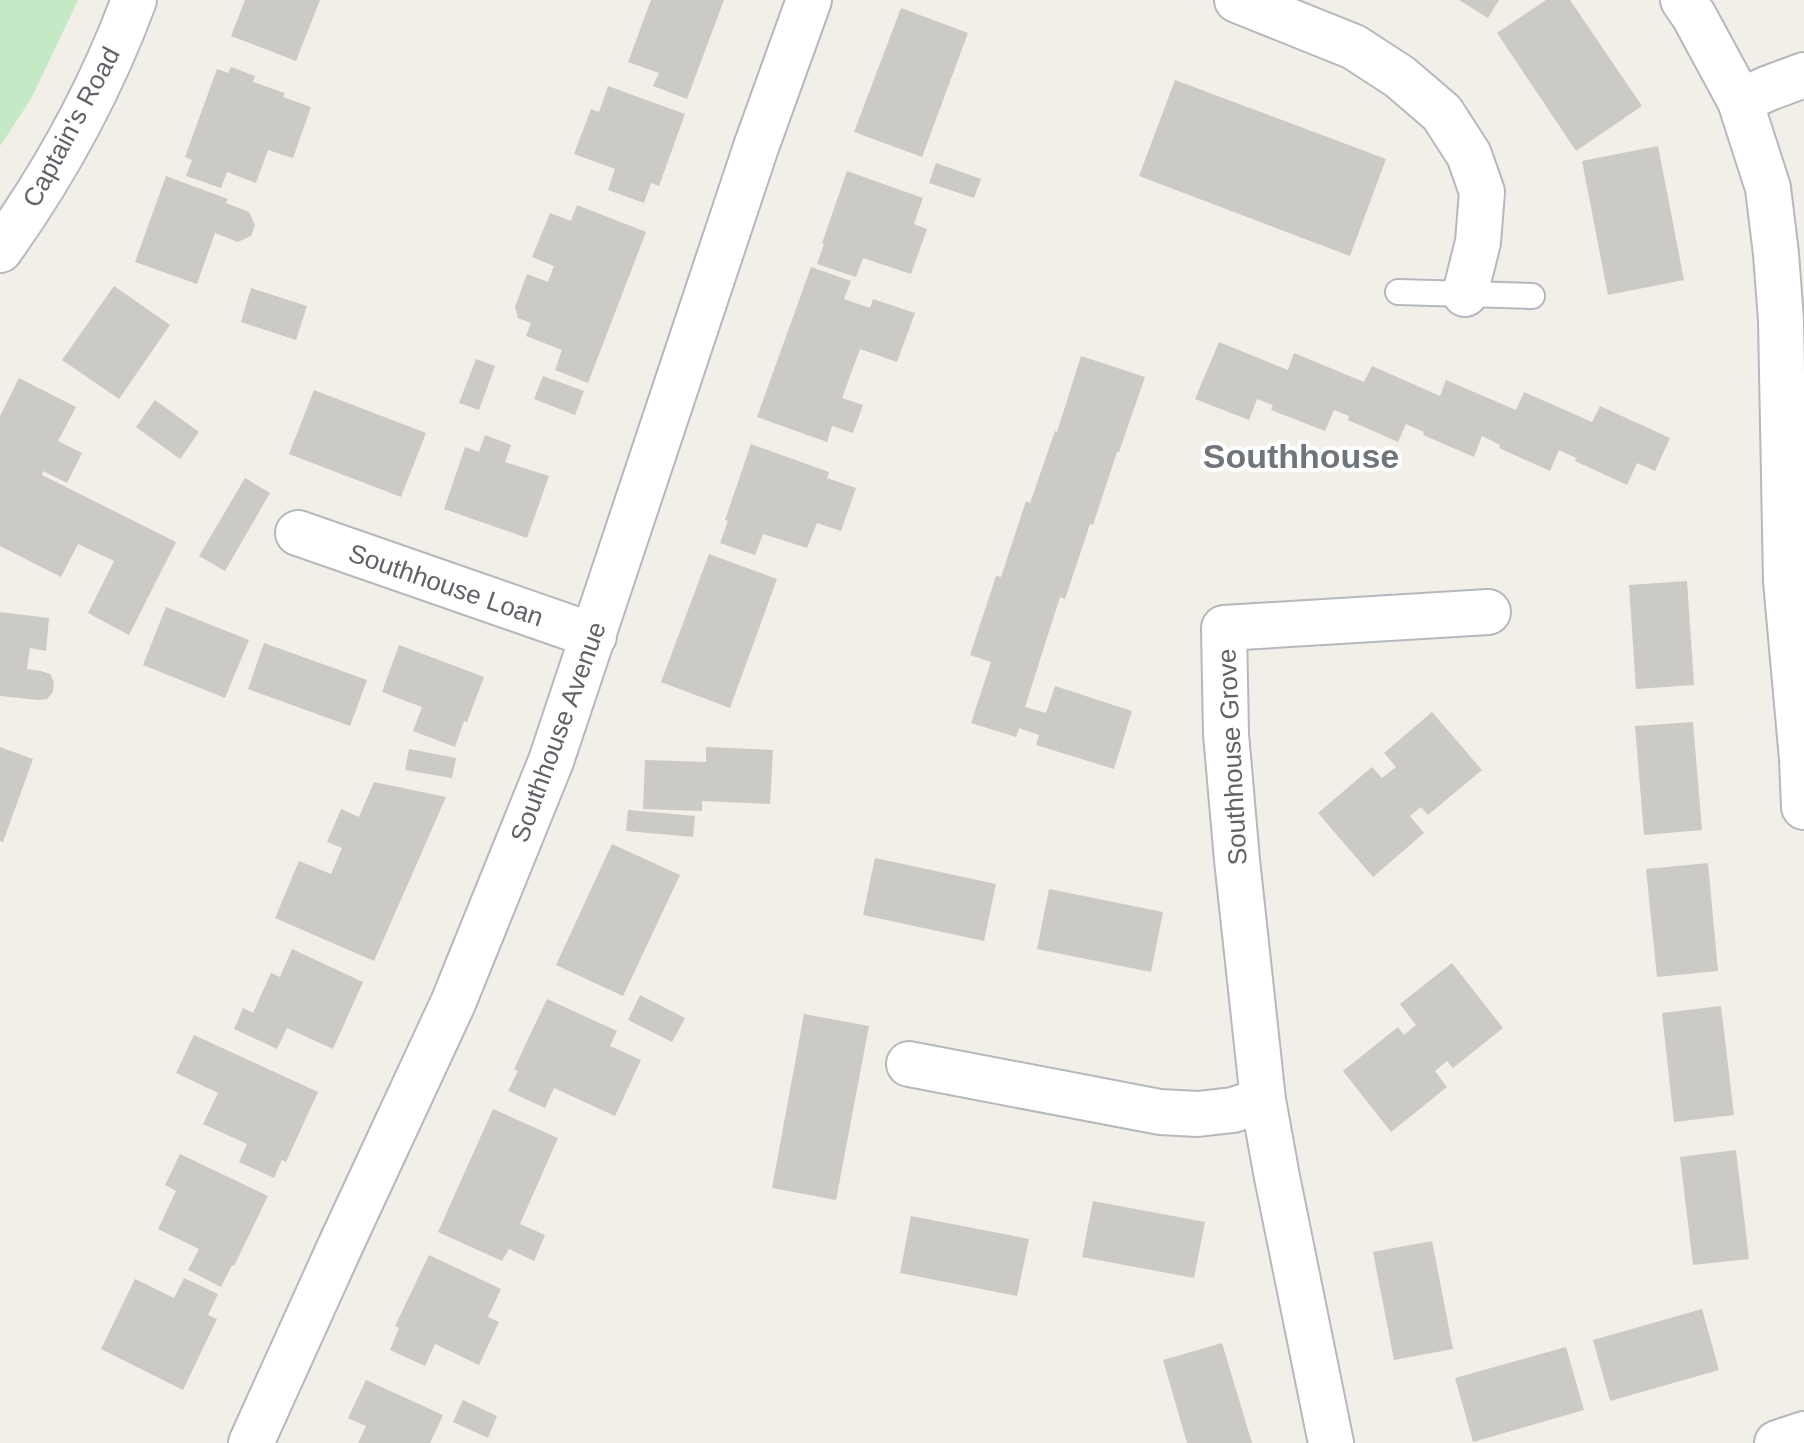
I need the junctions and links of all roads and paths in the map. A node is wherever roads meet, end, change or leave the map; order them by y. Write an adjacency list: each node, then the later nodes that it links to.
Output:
1 (134, 0): 7 (street, Captain's Road)
2 (809, 0): 13 (street, Southhouse Avenue)
3 (1237, 0): 9 (street)
4 (1683, 0): 6 (street)
5 (1804, 75): 6 (street)
6 (1740, 101): 14 (street)
7 (0, 250)
8 (1398, 292): 9 (lane)
9 (1465, 294): 10 (lane)
10 (1532, 296)
11 (298, 533): 13 (street, Southhouse Loan)
12 (1488, 612): 17 (street, Southhouse Grove)
13 (594, 636): 19 (street, Southhouse Avenue)
14 (1803, 759): 15 (street)
15 (1804, 807)
16 (909, 1064): 17 (street)
17 (1263, 1100): 20 (street, Southhouse Grove)
18 (1804, 1434): 21 (street)
19 (251, 1443)
20 (1331, 1443)
21 (1777, 1443)

